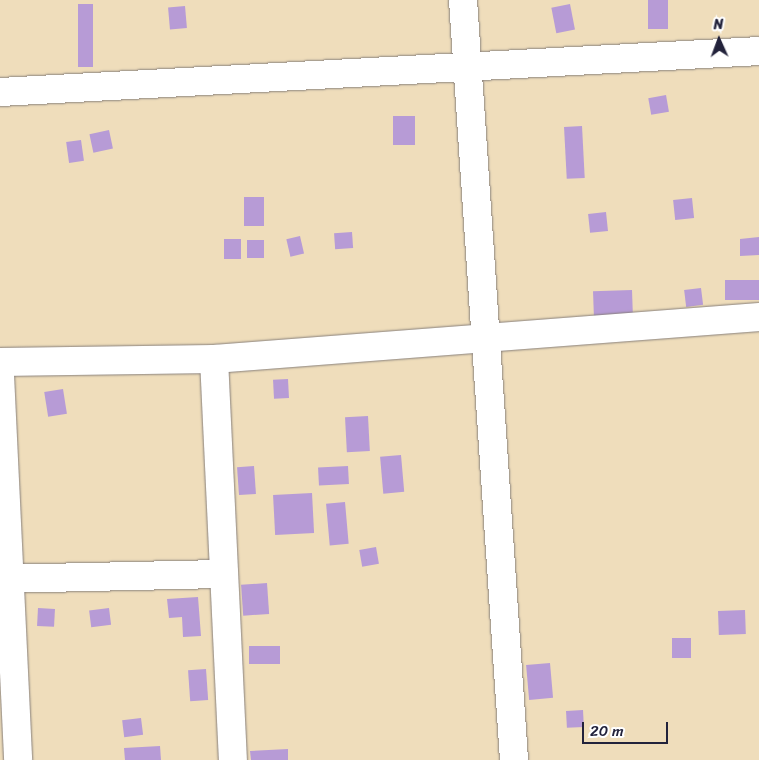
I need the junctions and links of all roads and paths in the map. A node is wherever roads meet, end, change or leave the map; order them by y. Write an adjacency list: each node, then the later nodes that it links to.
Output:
1 (463, 0): 3 (street)
2 (759, 51): 3 (street)
3 (467, 65): 4 (street); 6 (street)
4 (0, 92)
5 (759, 317): 6 (street)
6 (486, 336): 7 (street); 14 (street)
7 (214, 359): 8 (street); 10 (street)
8 (0, 362)
9 (0, 375): 11 (street)
10 (224, 574): 11 (street); 13 (street)
11 (5, 579): 12 (street)
12 (18, 760)
13 (233, 760)
14 (514, 760)

